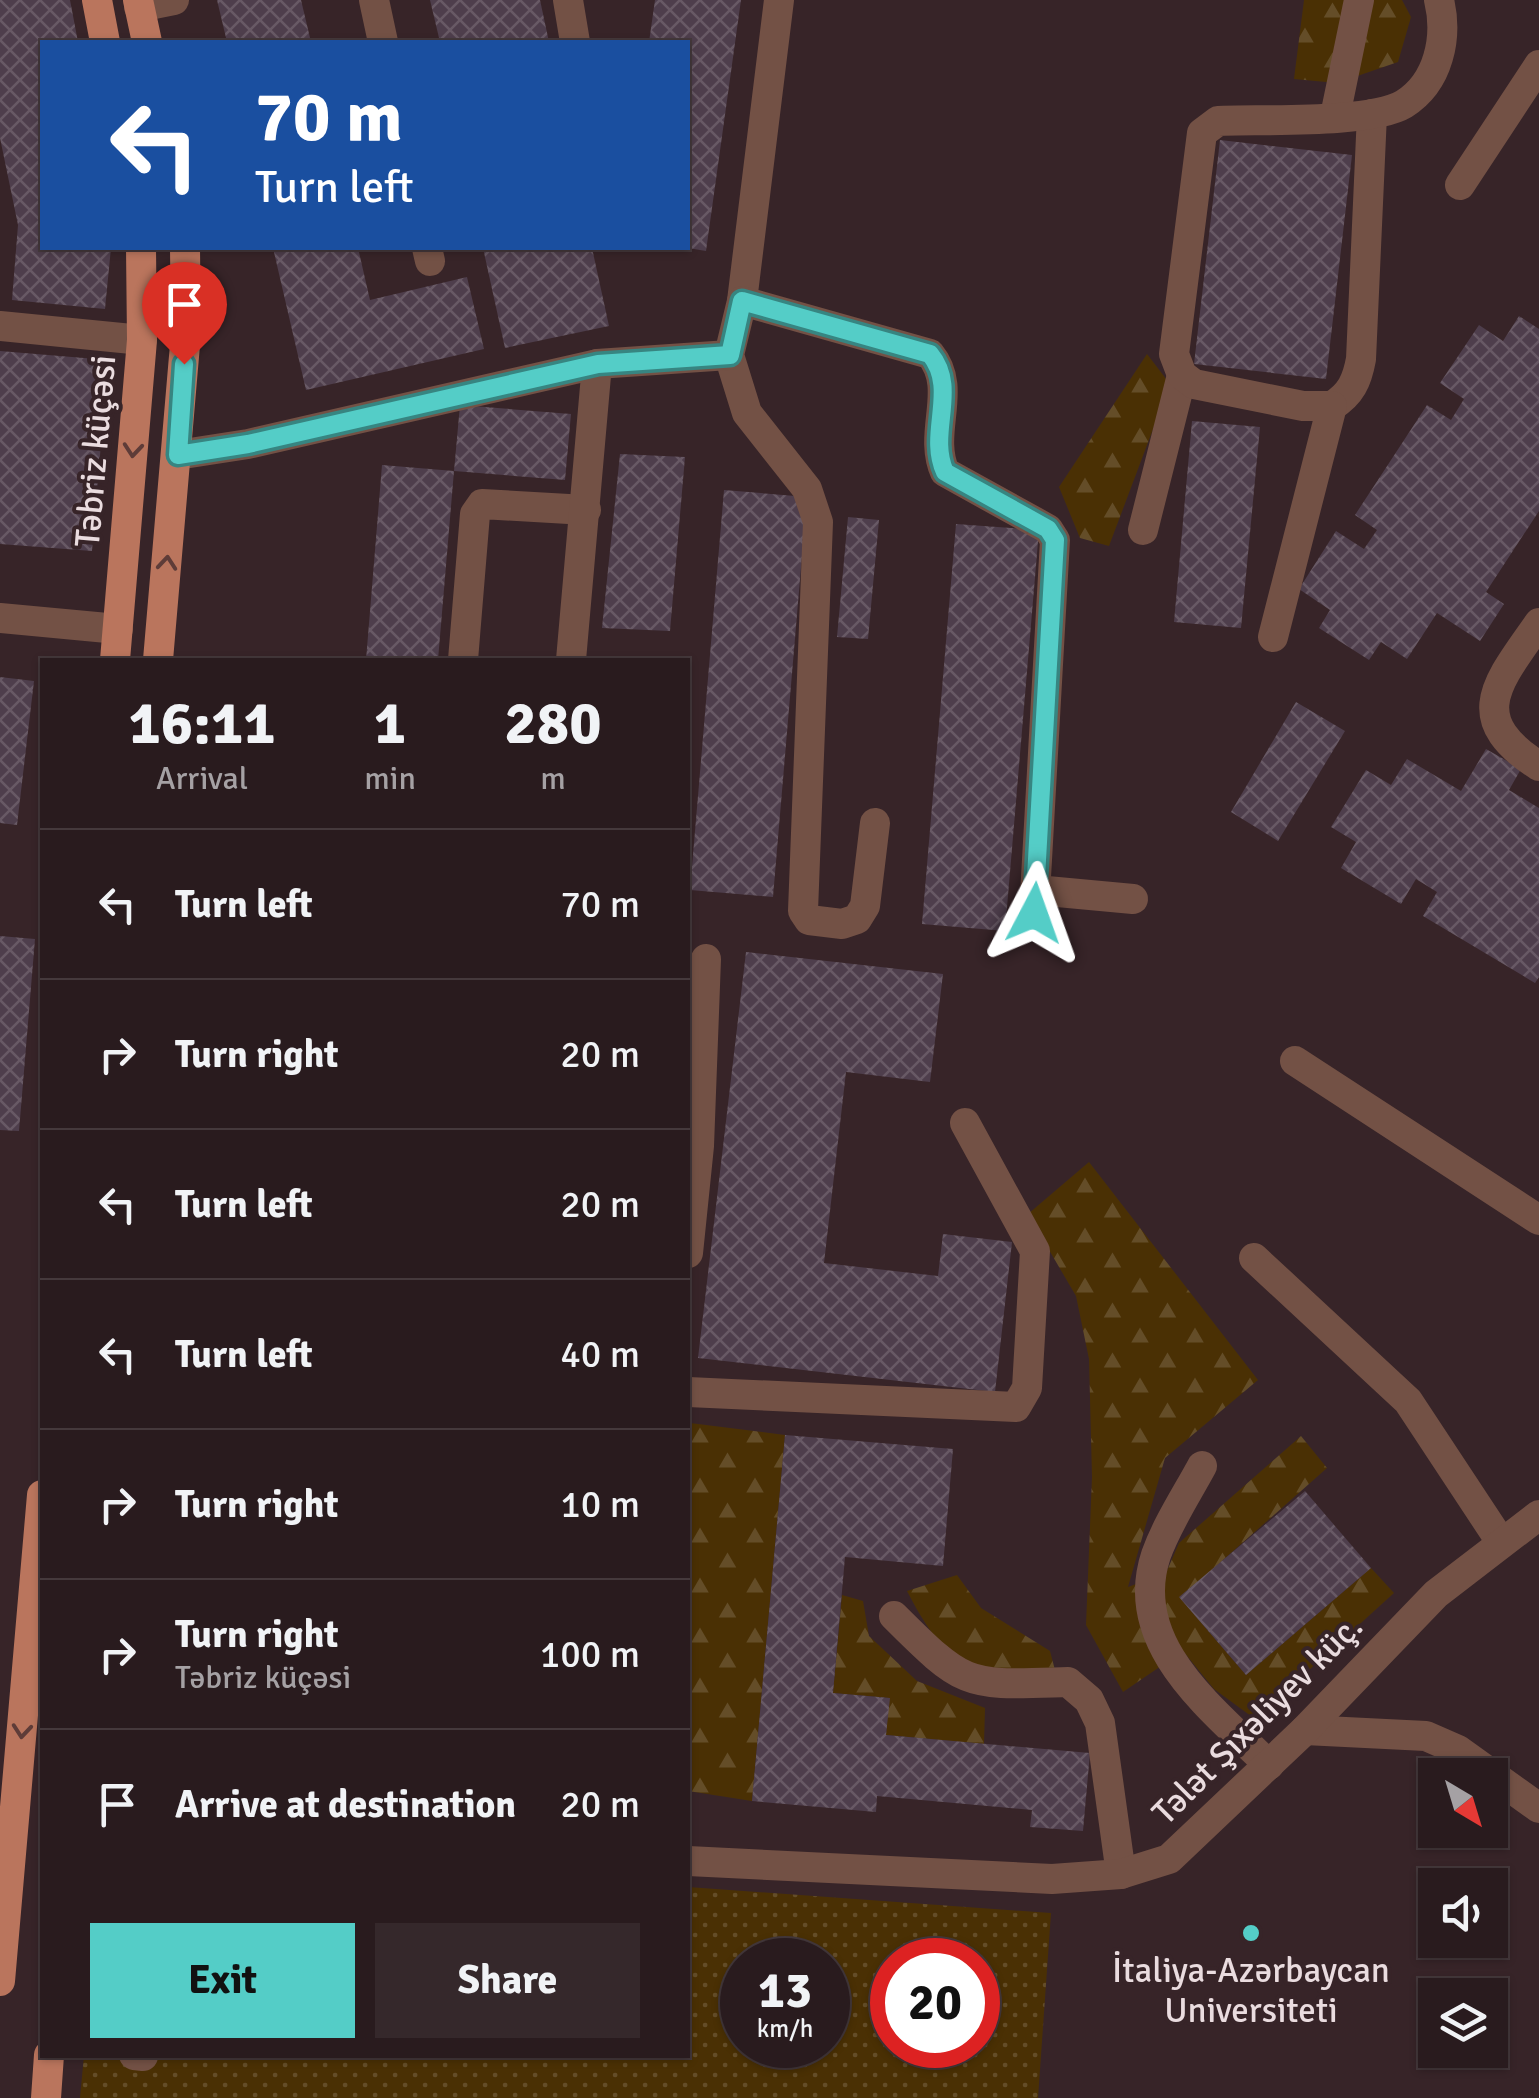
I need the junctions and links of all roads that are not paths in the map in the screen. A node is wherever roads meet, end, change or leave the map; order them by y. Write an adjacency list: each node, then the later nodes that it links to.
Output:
1 (97, 0): 9 (main road)
2 (174, 0): 8 (street)
3 (374, 0): 11 (street)
4 (568, 0): 12 (street)
5 (779, 0): 19 (street)
6 (1358, 0): 15 (street)
7 (1440, 0): 14 (street)
8 (139, 4): 10 (main road)
9 (106, 40)
10 (147, 40)
11 (383, 40)
12 (575, 40)
13 (1539, 64): 16 (street)
14 (1372, 114): 15 (street); 25 (street)
15 (1335, 116): 24 (street)
16 (1460, 185)
17 (141, 250): 21 (main road, Təbriz küçəsi)
18 (185, 250): 26 (main road)
19 (742, 301): 22 (street); 39 (street)
20 (0, 326): 21 (street)
21 (142, 340): 31 (main road, Təbriz küçəsi, one-way to 31)
22 (730, 355): 23 (street); 38 (street)
23 (598, 364): 26 (street); 27 (street)
24 (1182, 375): 25 (street); 28 (street)
25 (1332, 406): 32 (street)
26 (178, 455): 34 (main road, one-way to 26)
27 (586, 510): 35 (street); 36 (street)
28 (1143, 530)
29 (0, 618): 31 (street)
30 (1539, 623): 37 (street)
31 (118, 629): 33 (main road, Təbriz küçəsi)
32 (1273, 637)
33 (115, 658)
34 (158, 658)
35 (463, 658)
36 (570, 658)
37 (1539, 766)
38 (875, 823)
39 (1133, 899)
40 (706, 959): 43 (street)
41 (1294, 1060): 45 (street)
42 (965, 1124): 47 (street)
43 (693, 1146): 44 (street)
44 (690, 1210)
45 (1539, 1220)
46 (1254, 1258): 51 (street)
47 (690, 1392)
48 (1202, 1466): 54 (street)
49 (40, 1514): 56 (main road, one-way to 56)
50 (1539, 1515): 51 (street, Tələt Şıxəliyev küç.)
51 (1501, 1542): 53 (street, Tələt Şıxəliyev küç.)
52 (894, 1616): 58 (street)
53 (1305, 1730): 54 (street, Tələt Şıxəliyev küç.); 55 (street)
54 (1269, 1764): 58 (street, Tələt Şıxəliyev küç.)
55 (1539, 1808)
56 (6, 1839): 59 (main road)
57 (690, 1860): 58 (street, Tələt Şıxəliyev küç.)
58 (1122, 1874)
59 (0, 1981)
60 (49, 2058): 61 (main road)
61 (46, 2098)

